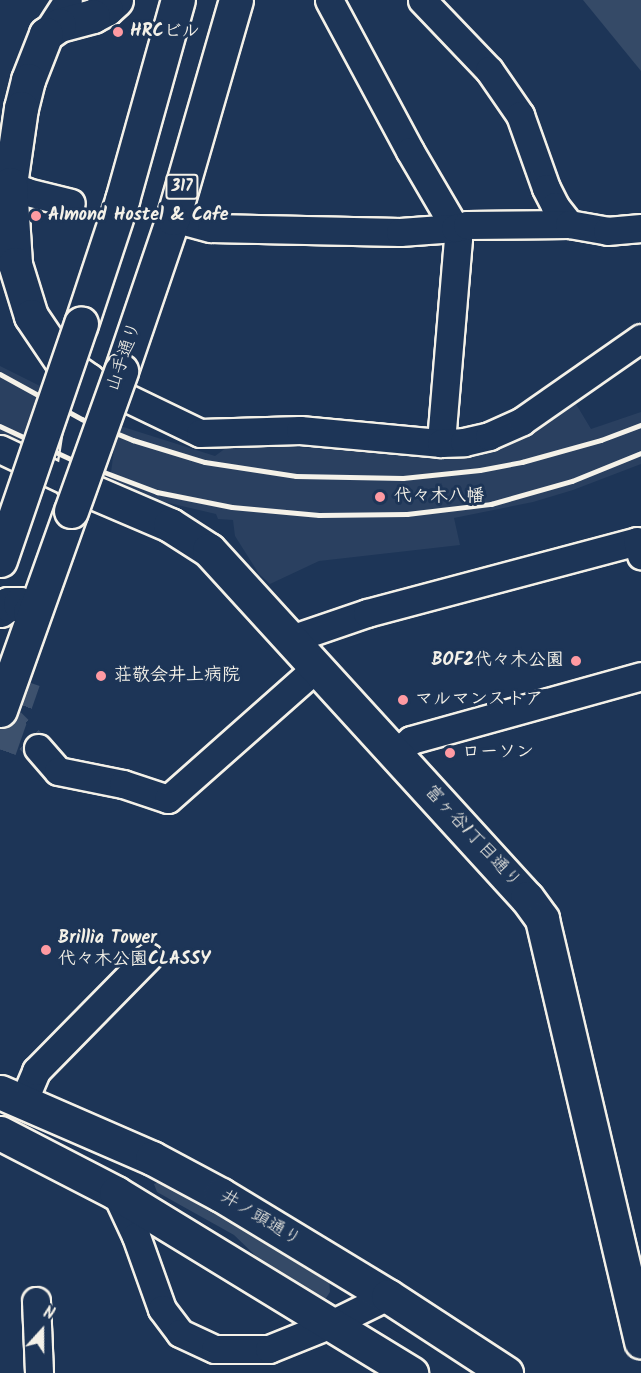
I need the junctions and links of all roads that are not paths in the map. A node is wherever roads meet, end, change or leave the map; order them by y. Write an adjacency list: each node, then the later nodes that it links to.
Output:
1 (68, 0): 7 (street)
2 (116, 0): 7 (main road)
3 (178, 0): 22 (main road, bridge)
4 (236, 0): 10 (main road, 山手通り / 317)
5 (329, 0): 12 (street)
6 (422, 0): 11 (street)
7 (46, 34): 8 (main road)
8 (5, 182): 9 (street); 15 (main road)
9 (71, 203)
10 (173, 218): 12 (street); 19 (main road, 山手通り / 317, bridge)
11 (569, 224): 12 (street); 13 (street)
12 (455, 228): 16 (street)
13 (641, 228)
14 (641, 338): 16 (street)
15 (88, 380): 16 (street); 19 (main road)
16 (441, 443)
17 (0, 449): 18 (street)
18 (28, 463): 19 (street); 20 (street)
19 (71, 497): 23 (main road, 山手通り / 317); 24 (main road, 富ヶ谷1丁目通り)
20 (0, 523)
21 (641, 555): 24 (street)
22 (0, 560)
23 (15, 610): 27 (main road, 山手通り / 317)
24 (291, 639): 25 (main road, 富ヶ谷1丁目通り)
25 (317, 667): 28 (street); 29 (main road, 富ヶ谷1丁目通り)
26 (641, 676): 29 (street)
27 (0, 710)
28 (38, 748)
29 (395, 754): 37 (main road, 富ヶ谷1丁目通り)
30 (148, 957): 31 (street)
31 (8, 1094): 34 (main road, 井ノ頭通り)
32 (0, 1133): 33 (main road)
33 (116, 1193): 36 (main road); 38 (street)
34 (388, 1296): 36 (street); 41 (main road, 井ノ頭通り)
35 (36, 1301): 39 (street)
36 (331, 1324): 38 (street); 40 (main road)
37 (641, 1342)
38 (219, 1361)
39 (39, 1373)
40 (411, 1373)
41 (506, 1373)

